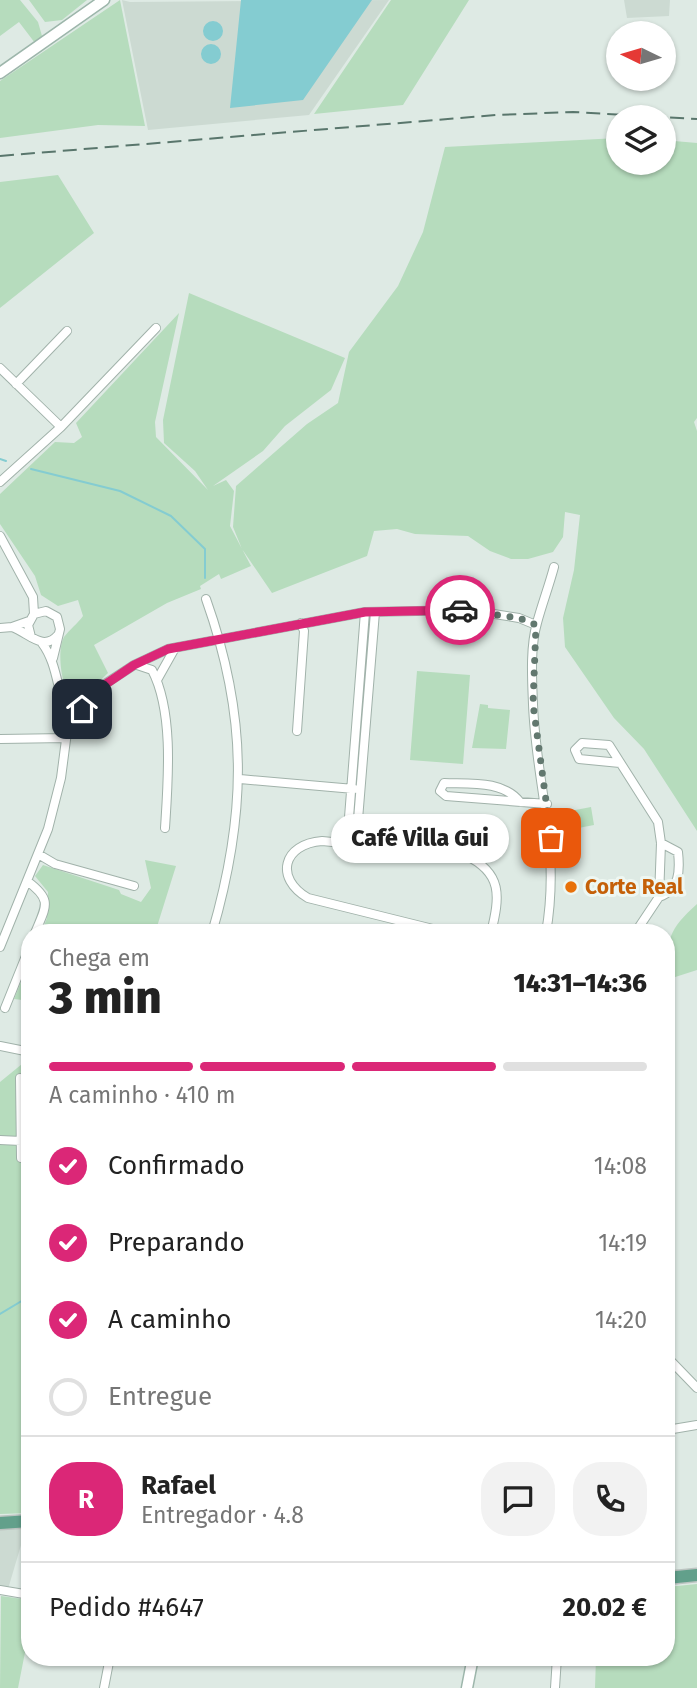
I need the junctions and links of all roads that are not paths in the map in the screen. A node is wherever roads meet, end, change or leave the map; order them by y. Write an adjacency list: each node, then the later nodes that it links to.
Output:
1 (104, 0): 2 (street)
2 (0, 73)
3 (156, 328): 7 (street)
4 (67, 331): 6 (street)
5 (0, 368): 6 (street)
6 (16, 384): 7 (street)
7 (61, 427): 8 (street)
8 (0, 482)
9 (0, 536): 11 (street)
10 (554, 567): 17 (street)
11 (33, 597): 13 (street); 15 (street)
12 (206, 599): 22 (street)
13 (49, 612): 15 (street); 20 (street)
14 (370, 612): 16 (street); 17 (street); 34 (street); 35 (street)
15 (32, 617): 18 (street); 21 (street)
16 (301, 623): 22 (street); 29 (street)
17 (536, 625): 37 (street)
18 (12, 627): 19 (street); 21 (street)
19 (0, 628)
20 (58, 635): 23 (street); 25 (street)
21 (31, 637): 23 (street)
22 (220, 638): 24 (street); 33 (street)
23 (42, 643): 25 (street)
24 (175, 648): 26 (street); 27 (street)
25 (53, 658): 28 (street)
26 (134, 665): 27 (street); 28 (street)
27 (158, 680): 38 (street)
28 (72, 722): 30 (street)
29 (297, 731)
30 (66, 738): 31 (street); 41 (street)
31 (0, 739)
32 (620, 763): 32 (street); 39 (street)
33 (240, 779): 34 (street); 46 (street)
34 (351, 788): 35 (street); 40 (street)
35 (361, 790): 40 (street)
36 (520, 802): 36 (street); 37 (street)
37 (547, 804): 49 (street)
38 (165, 828)
39 (661, 843): 44 (street); 44 (street)
40 (352, 844): 47 (street); 48 (street)
41 (38, 854): 42 (street); 43 (street)
42 (27, 881): 45 (street); 51 (street)
43 (134, 886)
44 (659, 897): 50 (street)
45 (39, 924)
46 (214, 924)
47 (413, 924)
48 (492, 924)
49 (547, 924)
50 (641, 924)
51 (0, 947)
52 (21, 968): 53 (street)
53 (5, 1007)
54 (0, 1045): 55 (street)
55 (21, 1050)
56 (20, 1078): 58 (street)
57 (0, 1140): 58 (street)
58 (21, 1141): 59 (street)
59 (21, 1158)
60 (675, 1365): 61 (street)
61 (697, 1388)
62 (697, 1425): 63 (street)
63 (675, 1429)
64 (21, 1522): 65 (main road)
65 (0, 1523)
66 (697, 1575): 67 (main road)
67 (675, 1577)
68 (0, 1590): 69 (street)
69 (21, 1594)
70 (108, 1666): 73 (street)
71 (471, 1666): 74 (street)
72 (556, 1666): 75 (street)
73 (104, 1688)
74 (467, 1688)
75 (555, 1688)

